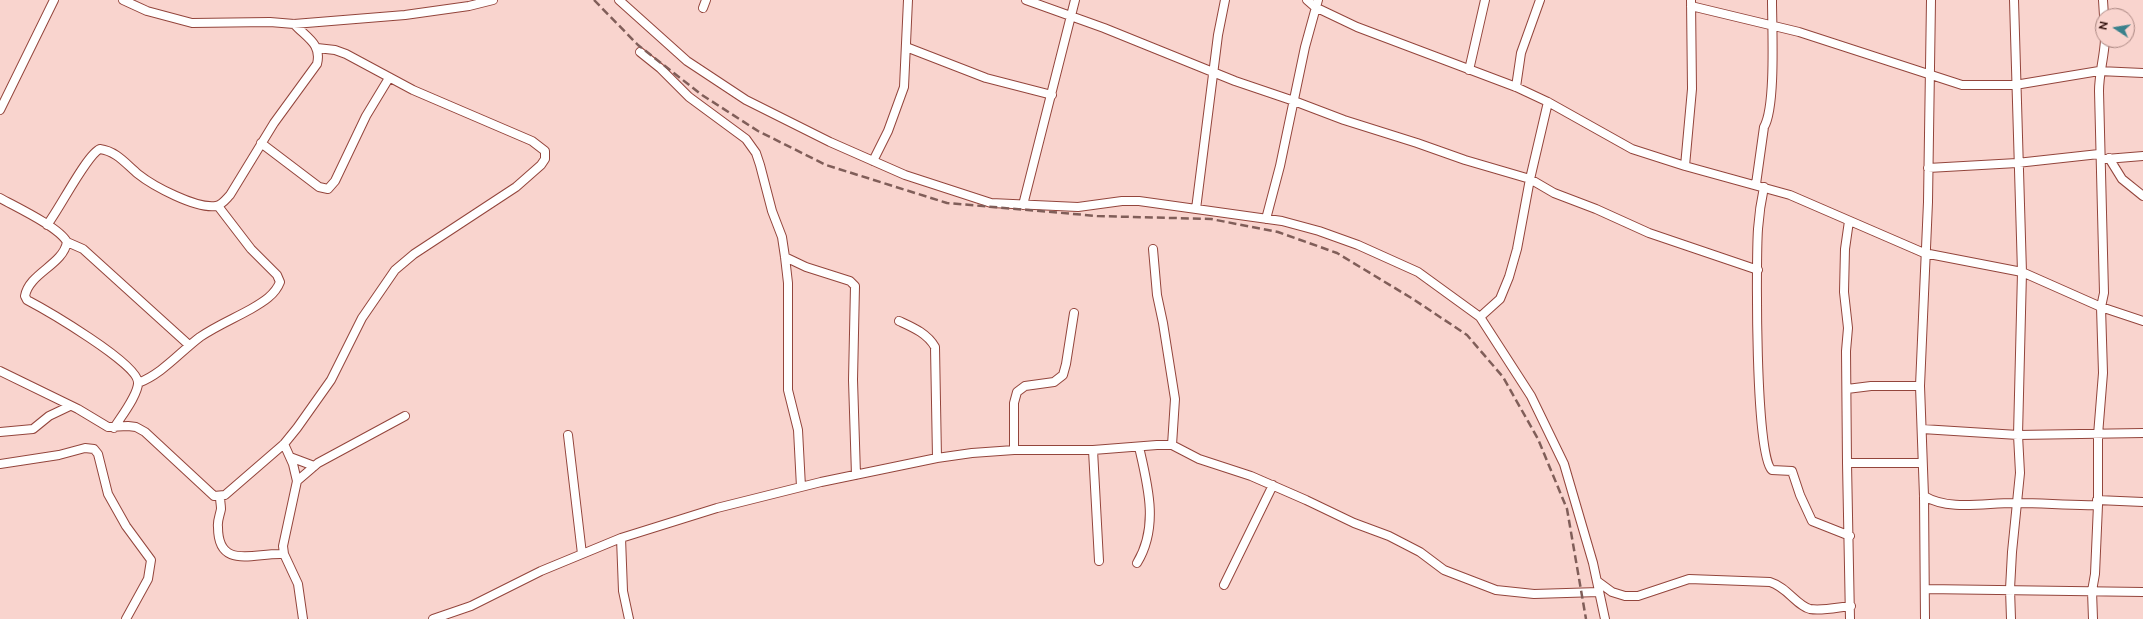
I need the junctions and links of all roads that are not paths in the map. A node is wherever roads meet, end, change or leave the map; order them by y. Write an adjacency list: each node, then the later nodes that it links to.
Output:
1 (54, 0): 35 (street)
2 (123, 0): 18 (street)
3 (493, 0): 18 (street)
4 (619, 0): 40 (street)
5 (908, 0): 20 (street)
6 (1026, 0): 17 (street)
7 (1075, 0): 17 (street)
8 (1224, 0): 26 (street)
9 (1307, 0): 15 (street)
10 (1485, 0): 24 (street)
11 (1540, 0): 31 (street)
12 (1772, 0): 19 (street)
13 (1931, 0): 28 (street)
14 (2014, 0): 30 (street)
15 (1316, 3): 24 (street); 33 (street)
16 (1691, 3): 19 (street); 42 (street)
17 (1070, 15): 26 (street); 32 (street)
18 (294, 24): 21 (street)
19 (1772, 25): 28 (street); 45 (street)
20 (906, 47): 32 (street); 40 (street)
21 (318, 48): 29 (street); 36 (street)
22 (2104, 48): 25 (street)
23 (640, 52): 58 (street)
24 (1470, 70): 31 (street)
25 (2099, 71): 27 (street); 30 (street); 38 (street)
26 (1213, 72): 33 (street); 51 (street)
27 (2143, 73)
28 (1930, 75): 30 (street); 43 (street)
29 (389, 78): 36 (street); 80 (street)
30 (2016, 85): 41 (street)
31 (1516, 87): 34 (street)
32 (1052, 95): 49 (street)
33 (1294, 101): 44 (street); 52 (street)
34 (1548, 102): 42 (street); 44 (street)
35 (0, 110)
36 (261, 143): 50 (street)
37 (2143, 156): 39 (street)
38 (2100, 158): 39 (street); 41 (street); 61 (street)
39 (2109, 158): 47 (street)
40 (873, 161): 49 (street)
41 (2017, 163): 43 (street); 60 (street)
42 (1685, 166): 45 (street)
43 (1928, 168): 57 (street)
44 (1530, 179): 59 (street); 63 (street)
45 (1756, 184): 46 (street)
46 (1764, 187): 53 (street); 59 (street)
47 (2143, 196)
48 (0, 198): 54 (street)
49 (1023, 205): 51 (street)
50 (218, 206): 54 (street); 66 (street)
51 (1196, 209): 52 (street)
52 (1266, 219): 63 (street)
53 (1849, 221): 57 (street); 70 (street)
54 (47, 225): 55 (street)
55 (67, 242): 66 (street); 68 (street)
56 (1153, 249): 81 (street)
57 (1924, 253): 60 (street); 69 (street)
58 (785, 257): 91 (street); 94 (street)
59 (1758, 270): 100 (street)
60 (2022, 272): 61 (street); 78 (street)
61 (2102, 307): 65 (street); 79 (street)
62 (1074, 313): 83 (street)
63 (1480, 317): 106 (street)
64 (899, 320): 86 (street)
65 (2143, 321)
66 (189, 346): 68 (street)
67 (0, 371): 71 (street)
68 (138, 383): 73 (street)
69 (1920, 386): 70 (street); 74 (street)
70 (1847, 389): 87 (street)
71 (70, 406): 73 (street); 75 (street)
72 (405, 416): 90 (street)
73 (114, 428): 96 (street)
74 (1922, 429): 78 (street); 88 (street)
75 (0, 432)
76 (2143, 433): 79 (street)
77 (568, 435): 103 (street)
78 (2018, 435): 79 (street); 98 (street)
79 (2098, 435): 99 (street)
80 (284, 444): 85 (street); 96 (street)
81 (1172, 445): 82 (street); 93 (street)
82 (1139, 447): 84 (street); 105 (street)
83 (1014, 450): 84 (street); 86 (street)
84 (1093, 450): 104 (street)
85 (290, 457): 90 (street); 92 (street)
86 (936, 458): 91 (street)
87 (1847, 463): 88 (street); 100 (street)
88 (1922, 463): 95 (street)
89 (0, 464): 115 (street)
90 (314, 466): 92 (street)
91 (856, 475): 94 (street)
92 (297, 481): 102 (street)
93 (1273, 485): 107 (street); 111 (street)
94 (801, 487): 101 (street)
95 (1924, 496): 98 (street); 108 (street)
96 (220, 497): 102 (street)
97 (2143, 502): 99 (street)
98 (2018, 503): 99 (street); 109 (street)
99 (2098, 503): 110 (street)
100 (1850, 536): 113 (street)
101 (621, 538): 103 (street); 118 (street)
102 (284, 554): 116 (street)
103 (582, 554): 114 (street)
104 (1099, 561)
105 (1137, 563)
106 (1597, 581): 111 (street); 113 (street)
107 (1224, 585)
108 (1925, 589): 109 (street); 121 (street)
109 (2010, 589): 110 (street); 122 (street)
110 (2092, 591): 112 (street); 123 (street)
111 (1599, 592): 119 (street)
112 (2143, 592)
113 (1851, 606): 120 (street)
114 (456, 615): 117 (street)
115 (126, 619)
116 (304, 619)
117 (433, 619)
118 (629, 619)
119 (1605, 619)
120 (1850, 619)
121 (1925, 619)
122 (2011, 619)
123 (2093, 619)

